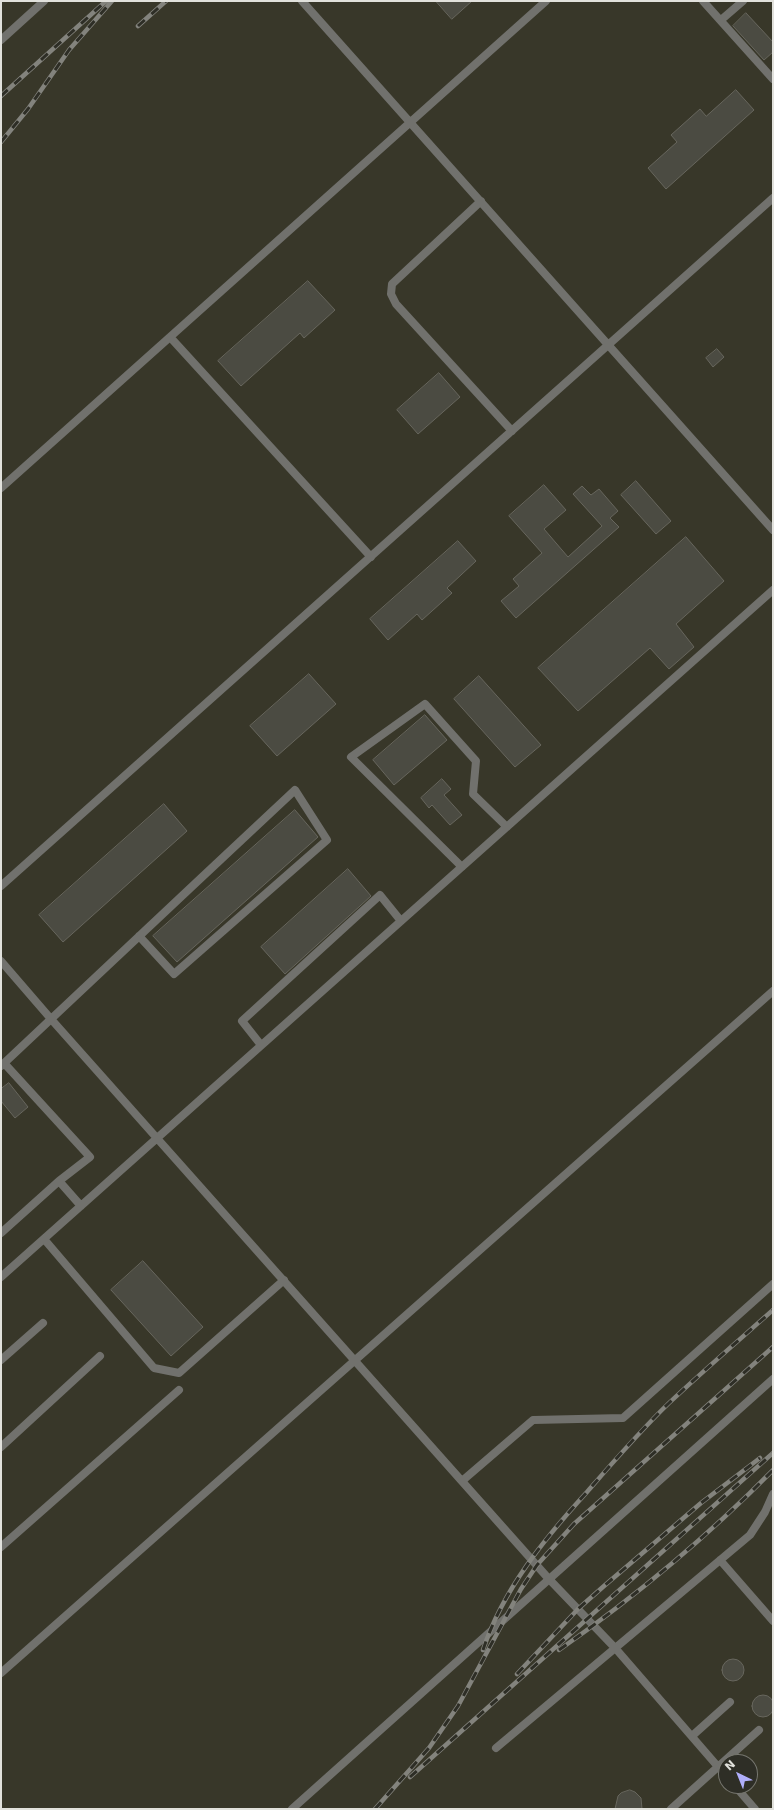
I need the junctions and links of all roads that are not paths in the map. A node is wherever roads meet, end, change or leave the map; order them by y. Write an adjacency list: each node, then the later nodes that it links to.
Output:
1 (44, 1): 7 (lane)
2 (302, 1): 9 (lane)
3 (546, 1): 9 (lane)
4 (703, 1): 6 (lane)
5 (743, 1): 6 (lane)
6 (721, 20): 8 (lane)
7 (1, 40)
8 (773, 79)
9 (411, 121): 11 (lane); 12 (lane)
10 (773, 198): 13 (lane)
11 (481, 201): 13 (lane); 14 (lane)
12 (170, 337): 15 (lane); 17 (lane)
13 (609, 345): 14 (lane); 16 (lane)
14 (512, 431): 17 (lane)
15 (1, 488)
16 (773, 530)
17 (371, 557): 21 (lane)
18 (773, 590): 19 (lane)
19 (507, 827): 20 (lane); 20 (lane)
20 (462, 867): 22 (lane)
21 (1, 886)
22 (401, 922): 27 (lane); 27 (lane)
23 (139, 936): 23 (lane); 26 (lane)
24 (1, 961): 26 (lane)
25 (773, 991): 40 (lane)
26 (51, 1019): 28 (lane); 29 (lane)
27 (261, 1045): 29 (lane)
28 (3, 1065): 30 (lane)
29 (157, 1138): 31 (lane); 35 (lane)
30 (59, 1181): 31 (lane); 32 (lane)
31 (81, 1206): 33 (lane)
32 (1, 1232)
33 (44, 1239): 34 (lane); 35 (lane)
34 (1, 1277)
35 (284, 1280): 40 (lane)
36 (773, 1284): 44 (lane)
37 (43, 1323): 39 (lane)
38 (100, 1356): 43 (lane)
39 (1, 1360)
40 (354, 1360): 44 (lane); 51 (lane)
41 (773, 1379): 48 (lane)
42 (179, 1390): 46 (lane)
43 (1, 1447)
44 (462, 1482): 48 (lane)
45 (773, 1494): 47 (lane)
46 (1, 1547)
47 (720, 1560): 49 (lane); 50 (lane)
48 (548, 1578): 50 (lane); 60 (lane)
49 (773, 1621)
50 (616, 1649): 54 (lane); 55 (lane)
51 (1, 1673)
52 (730, 1702): 54 (lane)
53 (759, 1730): 56 (lane)
54 (692, 1736): 57 (lane)
55 (496, 1748)
56 (733, 1754)
57 (718, 1766)
58 (718, 1768): 61 (lane)
59 (742, 1794): 62 (lane)
60 (292, 1809)
61 (670, 1809)
62 (755, 1809)

